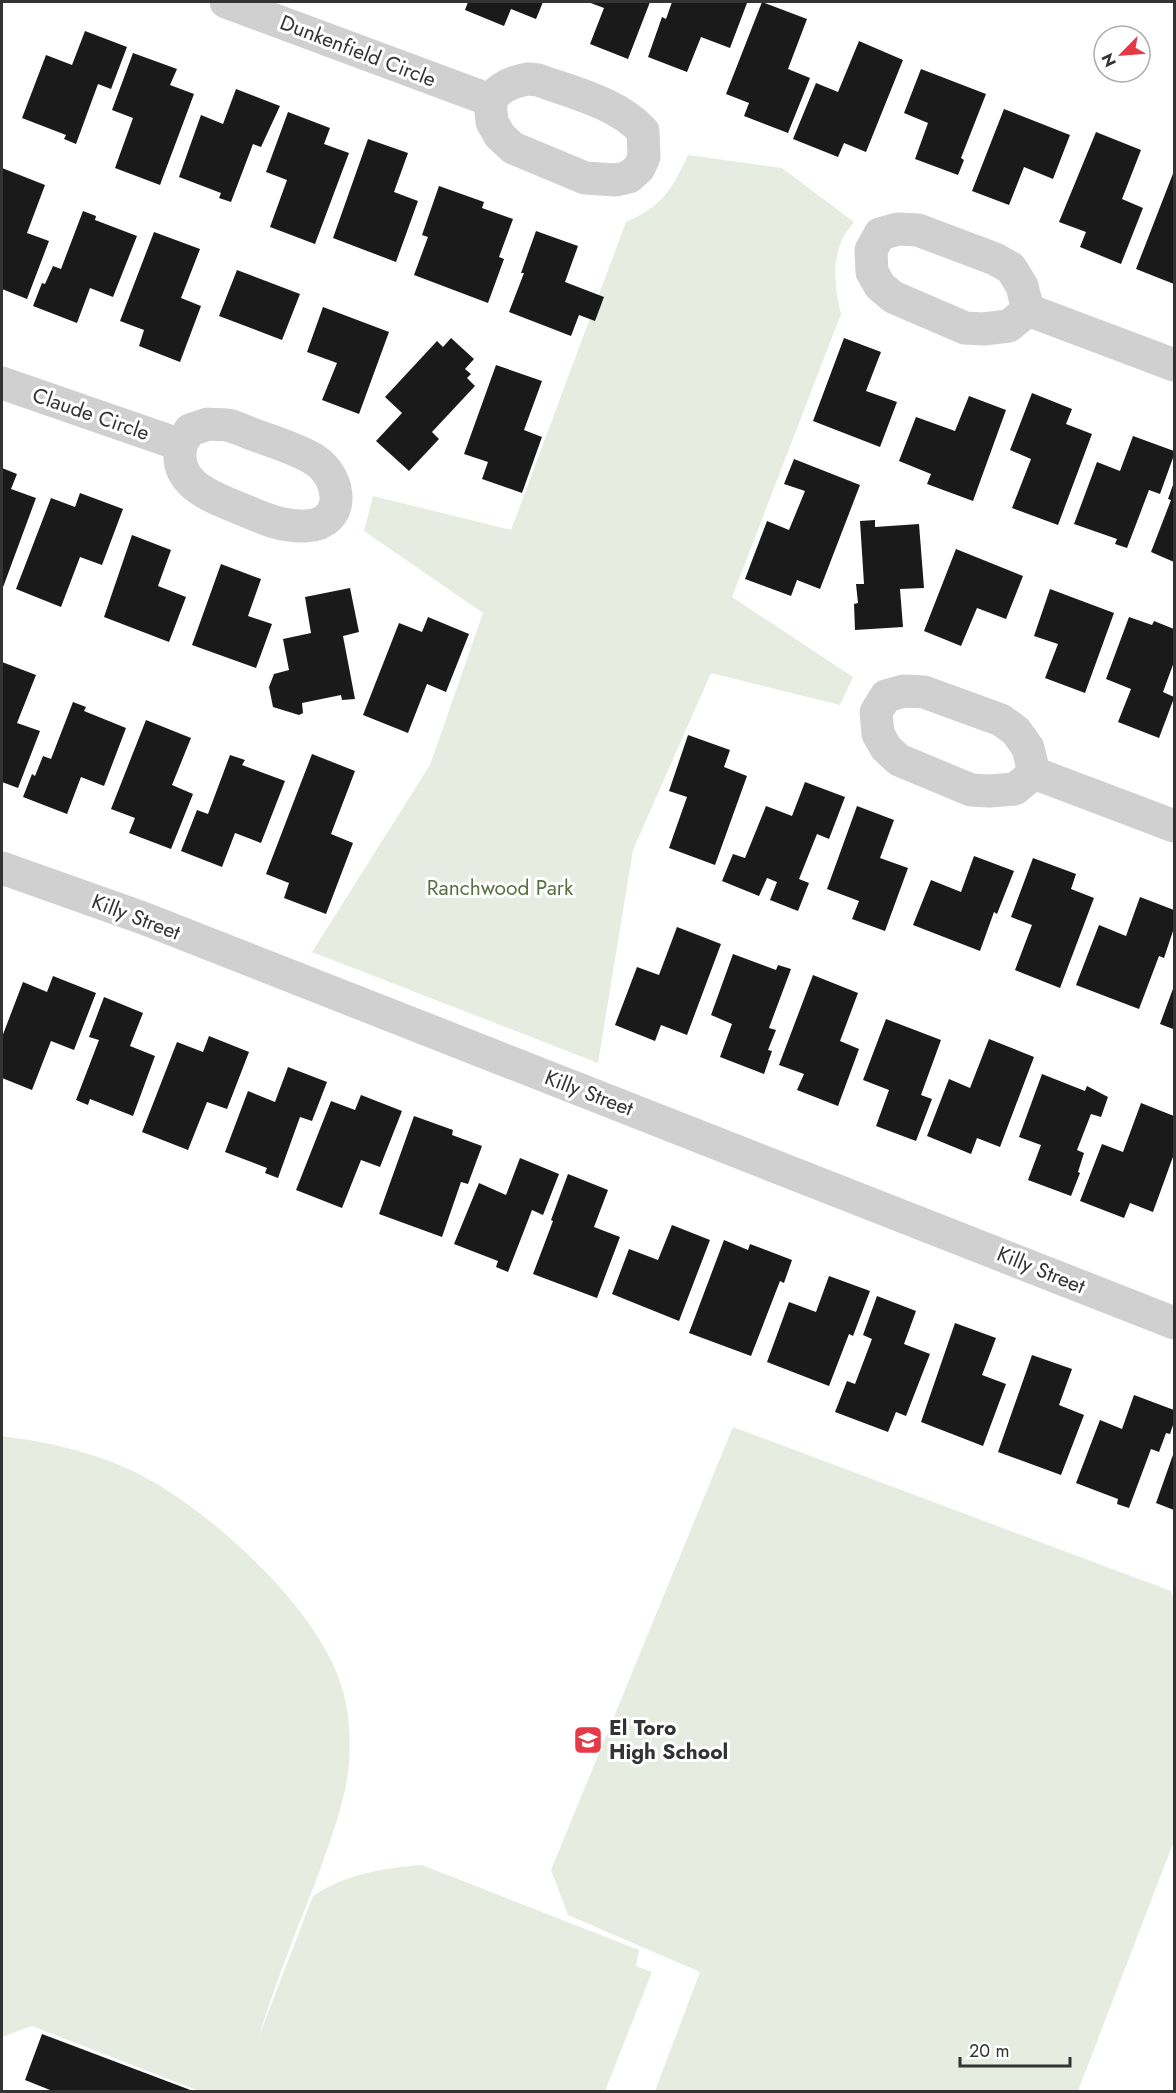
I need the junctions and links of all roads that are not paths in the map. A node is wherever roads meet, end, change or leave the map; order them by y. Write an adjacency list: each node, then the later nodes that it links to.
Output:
1 (226, 2): 2 (street, Dunkenfield Circle)
2 (490, 100)
3 (1028, 310): 4 (street)
4 (1174, 365)
5 (2, 383): 6 (street, Claude Circle)
6 (181, 445)
7 (1034, 773): 8 (street)
8 (1174, 826)
9 (2, 868): 10 (street, Killy Street)
10 (1173, 1318)

